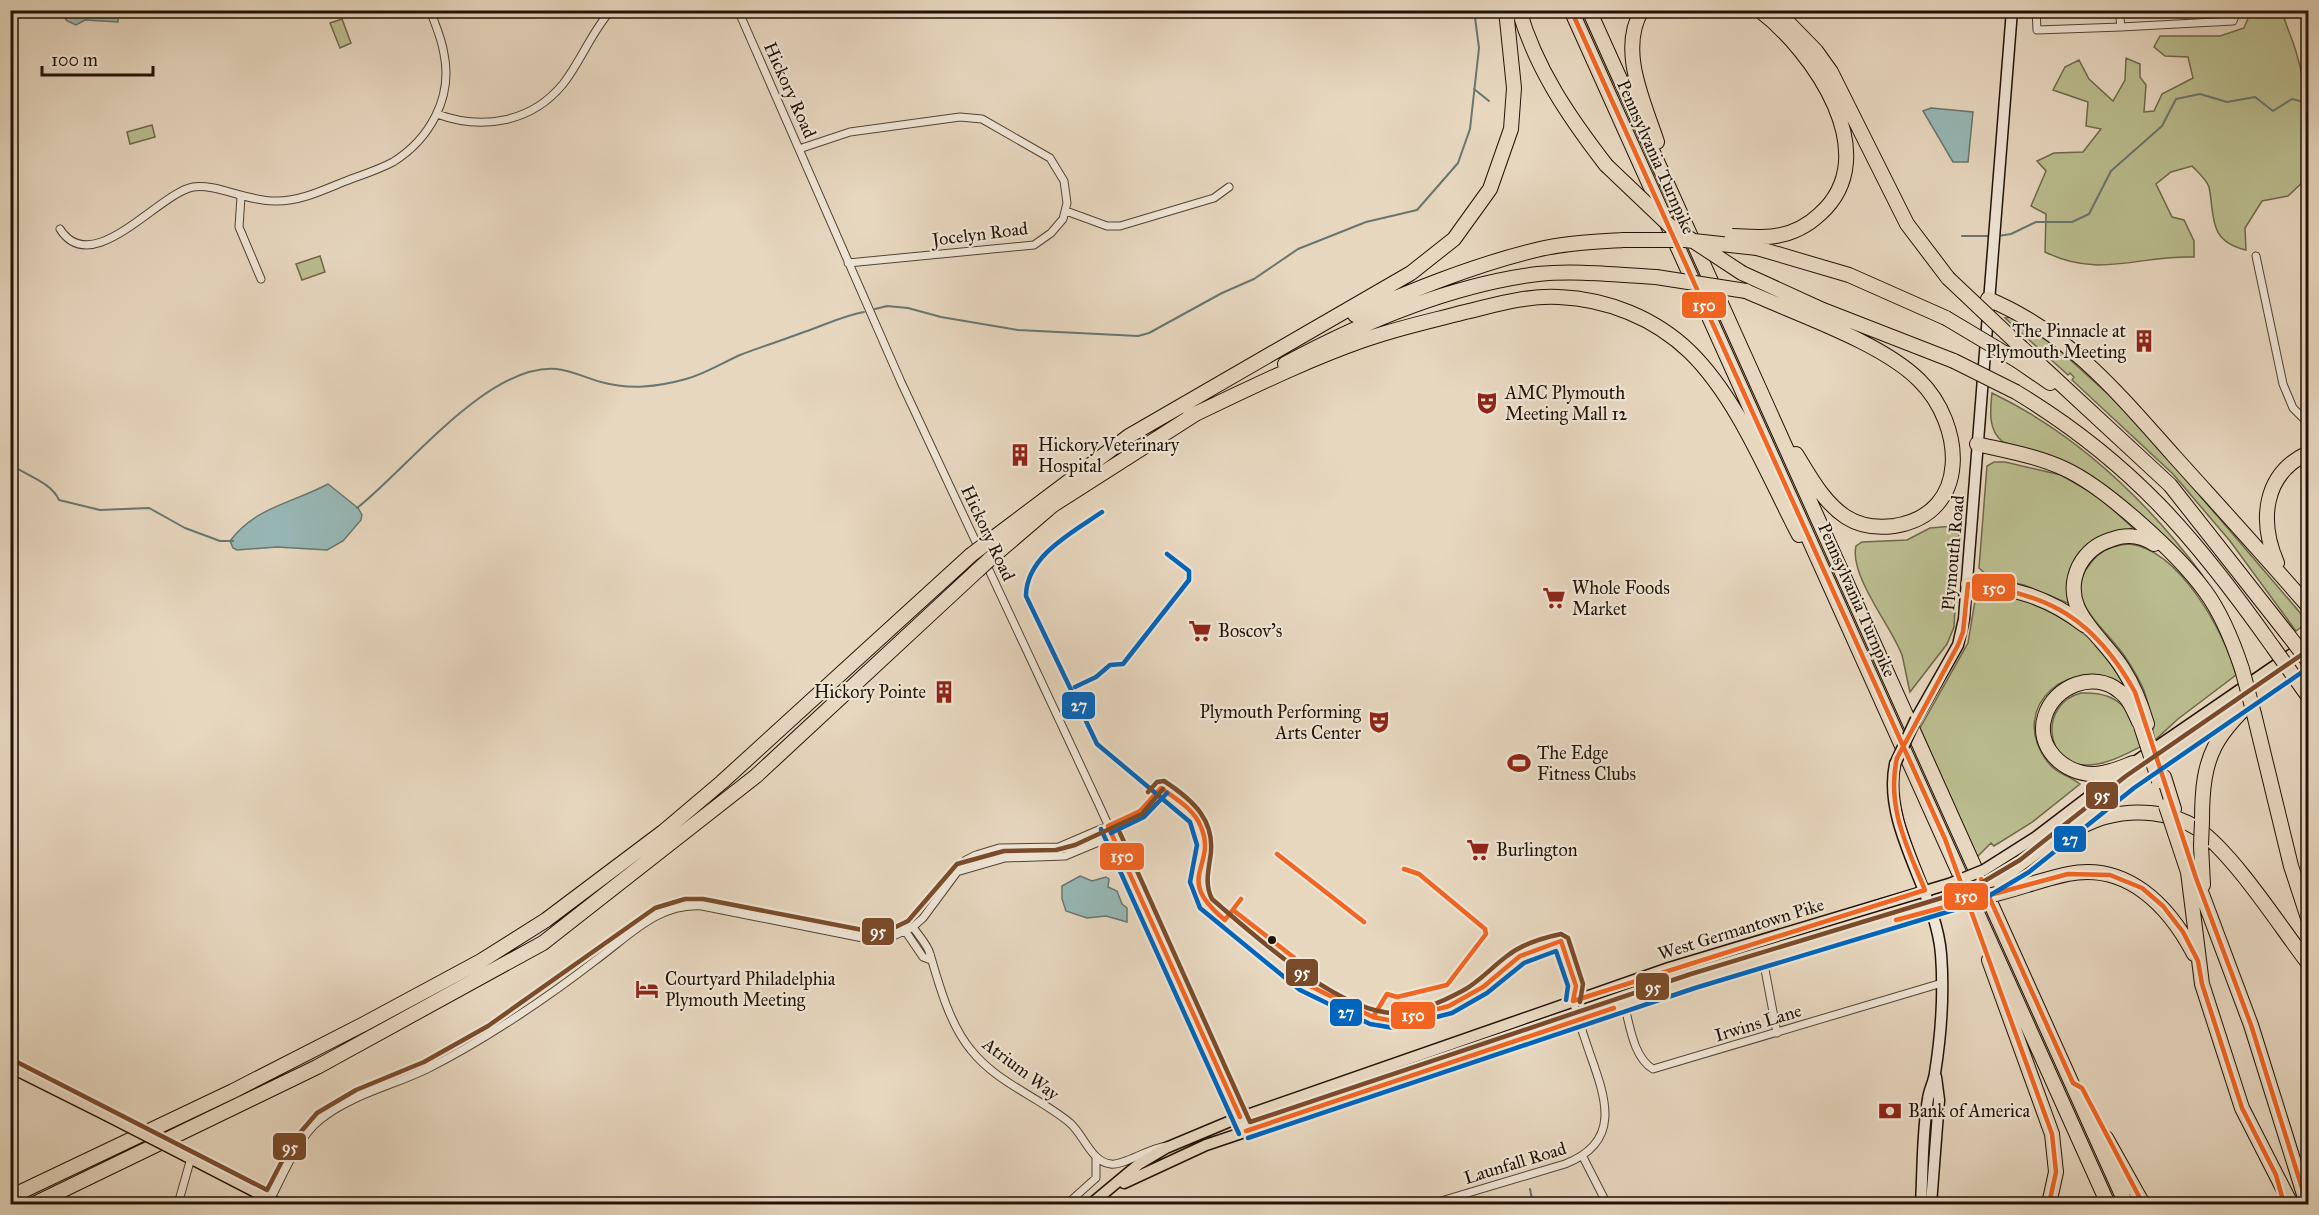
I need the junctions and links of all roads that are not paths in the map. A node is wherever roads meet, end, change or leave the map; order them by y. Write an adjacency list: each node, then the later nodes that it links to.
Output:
1 (430, 10): 16 (street)
2 (611, 10): 16 (street)
3 (738, 10): 17 (street, Hickory Road)
4 (1506, 10): 30 (highway)
5 (1519, 10): 29 (highway, bridge)
6 (1571, 10): 41 (highway, Pennsylvania Turnpike)
7 (1589, 10): 19 (highway, Pennsylvania Turnpike)
8 (1642, 10): 19 (highway)
9 (1759, 10): 23 (highway)
10 (1776, 10): 31 (highway, bridge)
11 (2012, 10): 28 (main road, Plymouth Road)
12 (2036, 10): 15 (street)
13 (2119, 10): 15 (street)
14 (2237, 10): 15 (street)
15 (2121, 27)
16 (437, 114): 20 (street)
17 (799, 149): 21 (street); 25 (street, Hickory Road)
18 (1229, 187): 21 (street)
19 (1673, 195): 32 (highway, Pennsylvania Turnpike)
20 (241, 197): 22 (street); 26 (street)
21 (1066, 211): 25 (street, Jocelyn Road)
22 (60, 229)
23 (1757, 243): 30 (highway, bridge); 31 (highway, bridge)
24 (2256, 256): 34 (street)
25 (848, 263): 49 (street, Hickory Road)
26 (261, 279)
27 (1746, 291): 29 (highway); 32 (highway); 33 (highway, bridge)
28 (1988, 299): 35 (main road, Plymouth Road); 39 (highway)
29 (1823, 310): 46 (highway, bridge)
30 (1301, 339): 83 (highway, bridge)
31 (2020, 354): 44 (highway, bridge)
32 (1771, 415): 74 (highway, Pennsylvania Turnpike)
33 (1189, 417): 41 (highway); 86 (highway, bridge)
34 (2308, 423)
35 (1977, 444): 37 (highway); 38 (main road, Plymouth Road)
36 (2308, 453): 39 (highway)
37 (2177, 560): 42 (highway); 59 (highway, bridge)
38 (1968, 584): 42 (highway); 55 (main road, Plymouth Road, bridge)
39 (2295, 590): 40 (highway)
40 (2308, 606)
41 (1845, 617): 52 (highway, Pennsylvania Turnpike)
42 (2092, 632): 47 (highway)
43 (2308, 643): 48 (main road, West Germantown Pike)
44 (2308, 660): 45 (main road)
45 (2264, 690): 53 (main road); 61 (highway, bridge)
46 (2308, 697)
47 (2144, 725): 48 (highway); 50 (highway, bridge)
48 (2133, 764): 55 (main road, West Germantown Pike, bridge)
49 (1108, 826): 51 (street, Hickory Road); 54 (street)
50 (2179, 833): 61 (highway); 65 (highway)
51 (1113, 836): 54 (street); 75 (street, Hickory Road)
52 (1946, 839): 94 (highway); 95 (highway, Pennsylvania Turnpike)
53 (2052, 843): 56 (main road); 66 (highway)
54 (960, 871): 60 (street)
55 (1924, 890): 58 (main road, Plymouth Road); 68 (main road, West Germantown Pike)
56 (1994, 891): 57 (highway, bridge); 65 (highway)
57 (1959, 902): 58 (main road, West Germantown Pike)
58 (1931, 910): 63 (main road, West Germantown Pike); 67 (main road, Plymouth Road)
59 (2308, 918)
60 (913, 927): 62 (street); 64 (street, Atrium Way)
61 (2215, 928): 100 (highway)
62 (906, 932): 64 (street, Atrium Way); 84 (street)
63 (1763, 959): 69 (main road, West Germantown Pike); 71 (street)
64 (931, 960): 79 (street, Atrium Way)
65 (2198, 961): 81 (highway)
66 (2308, 963)
67 (1942, 983): 71 (street, Irwins Lane); 73 (main road, Plymouth Road)
68 (1573, 1000): 70 (street, Launfall Road); 75 (main road, West Germantown Pike)
69 (1624, 1004): 70 (main road, West Germantown Pike); 71 (street, Irwins Lane)
70 (1579, 1021): 76 (main road, West Germantown Pike); 80 (street, Launfall Road)
71 (1777, 1033)
72 (10, 1067): 78 (main road, bridge)
73 (1935, 1074): 92 (main road, Plymouth Road); 93 (main road, Plymouth Road)
74 (2073, 1083): 96 (highway, Pennsylvania Turnpike); 97 (highway)
75 (1240, 1117): 76 (street, Hickory Road); 77 (main road, West Germantown Pike)
76 (1246, 1131): 82 (main road, West Germantown Pike)
77 (1172, 1145): 79 (street); 82 (main road, West Germantown Pike)
78 (188, 1157): 84 (main road); 87 (street)
79 (1096, 1157): 88 (street)
80 (1583, 1157): 85 (street, Launfall Road); 91 (street)
81 (2276, 1174): 98 (highway); 99 (highway)
82 (1112, 1189): 89 (main road, West Germantown Pike)
83 (10, 1197)
84 (274, 1202)
85 (1444, 1203): 90 (street, Launfall Road)
86 (34, 1204)
87 (178, 1204)
88 (1067, 1204)
89 (1091, 1204)
90 (1431, 1204)
91 (1607, 1204)
92 (1921, 1204)
93 (1931, 1204)
94 (2049, 1204)
95 (2108, 1204)
96 (2126, 1204)
97 (2143, 1204)
98 (2284, 1204)
99 (2291, 1204)
100 (2307, 1204)

